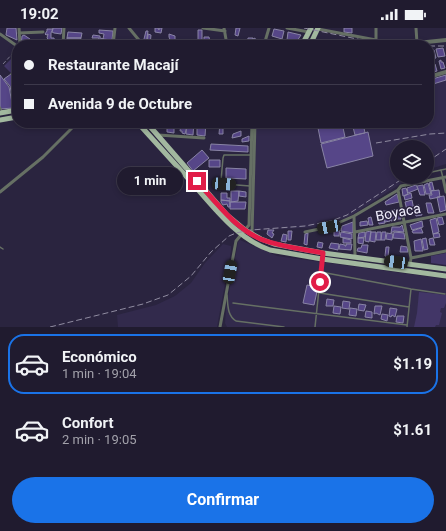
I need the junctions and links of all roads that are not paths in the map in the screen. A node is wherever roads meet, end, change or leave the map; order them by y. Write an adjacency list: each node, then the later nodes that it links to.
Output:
1 (19, 28): 14 (street)
2 (64, 28): 17 (street)
3 (115, 28): 18 (street)
4 (128, 28): 19 (street)
5 (203, 28): 11 (street)
6 (269, 28): 21 (street)
7 (287, 28): 12 (street)
8 (318, 28): 23 (main road); 24 (street)
9 (376, 28): 24 (street)
10 (416, 28): 25 (street)
11 (224, 29): 20 (street)
12 (310, 30): 22 (main road)
13 (43, 32): 14 (street)
14 (19, 33): 16 (street)
15 (0, 34): 28 (street)
16 (20, 40)
17 (63, 40)
18 (114, 40)
19 (139, 40)
20 (226, 40)
21 (265, 40)
22 (305, 40)
23 (314, 40)
24 (376, 40)
25 (417, 40)
26 (446, 40): 27 (street)
27 (434, 41)
28 (12, 42)
29 (446, 72): 30 (street)
30 (434, 76)
31 (12, 110): 32 (main road)
32 (1, 111)
33 (12, 118): 34 (main road)
34 (0, 120)
35 (72, 128): 49 (street)
36 (142, 128): 54 (main road)
37 (151, 128): 40 (main road)
38 (254, 128): 42 (street)
39 (254, 128): 57 (street)
40 (156, 134): 41 (street); 54 (main road)
41 (204, 138)
42 (251, 155): 47 (street); 47 (lane)
43 (446, 169): 44 (lane)
44 (441, 170): 45 (lane); 46 (lane)
45 (434, 172)
46 (445, 177): 48 (street); 50 (street)
47 (250, 186): 54 (street)
48 (398, 190): 52 (street); 53 (street)
49 (0, 192)
50 (446, 192)
51 (446, 214): 53 (street, Boyaca)
52 (354, 216): 55 (street); 56 (street)
53 (404, 222): 56 (street, Boyaca); 64 (street)
54 (243, 232): 57 (main road); 63 (main road); 68 (street)
55 (305, 232)
56 (355, 232): 62 (street)
57 (252, 233): 61 (main road)
58 (0, 247): 59 (lane)
59 (3, 249)
60 (446, 251): 64 (street)
61 (323, 253): 62 (main road); 63 (lane)
62 (355, 256): 64 (main road)
63 (322, 259): 66 (lane); 67 (main road)
64 (411, 261): 65 (main road)
65 (446, 269)
66 (321, 272): 69 (lane); 70 (lane)
67 (446, 276)
68 (227, 287): 76 (street); 77 (lane)
69 (412, 289): 71 (lane); 73 (lane)
70 (320, 293): 73 (lane); 74 (lane)
71 (445, 294)
72 (233, 303): 74 (lane)
73 (409, 307): 75 (lane)
74 (318, 313): 75 (lane); 78 (lane)
75 (407, 326)
76 (221, 327)
77 (284, 327)
78 (315, 327)

